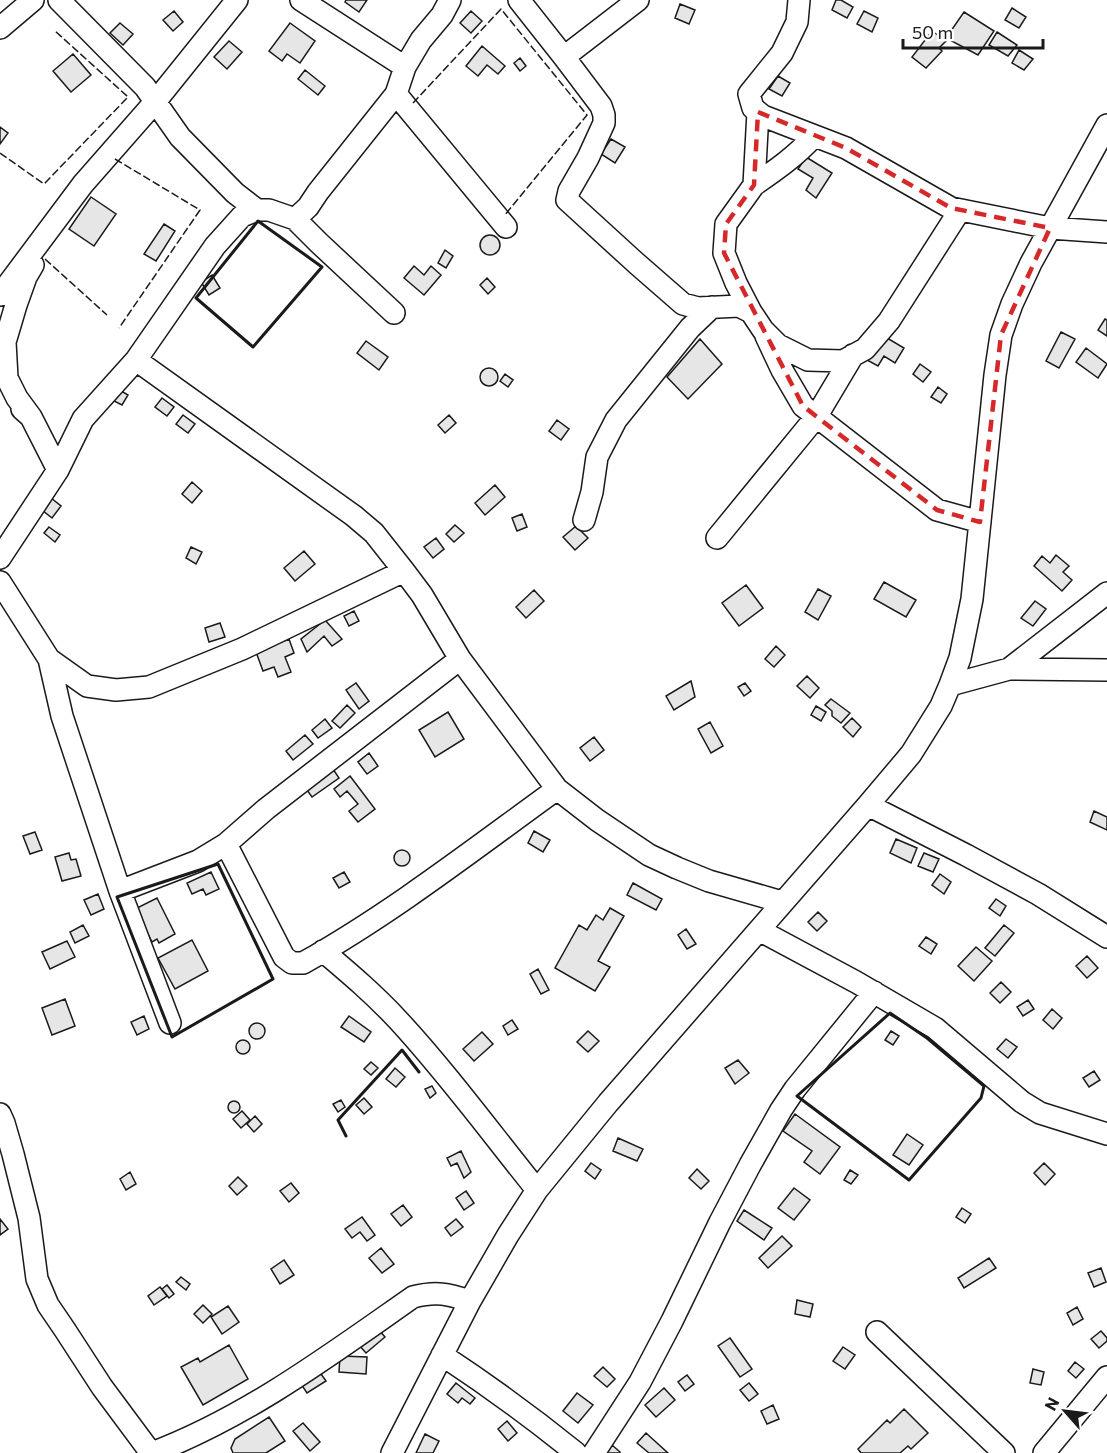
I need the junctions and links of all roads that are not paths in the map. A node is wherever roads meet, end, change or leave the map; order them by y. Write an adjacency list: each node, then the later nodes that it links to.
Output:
1 (33, 0): 9 (street)
2 (59, 0): 13 (street)
3 (237, 0): 13 (street)
4 (301, 0): 11 (street)
5 (450, 0): 11 (street)
6 (519, 0): 10 (street)
7 (638, 0): 10 (street)
8 (799, 0): 14 (street)
9 (0, 28)
10 (564, 57): 26 (street)
11 (405, 67): 12 (street)
12 (396, 94): 21 (street); 22 (street)
13 (155, 102): 17 (street); 19 (street)
14 (758, 112): 16 (street); 18 (street)
15 (1105, 133): 23 (street)
16 (814, 136): 18 (street); 20 (street)
17 (83, 184): 25 (street); 33 (street)
18 (754, 185): 27 (street)
19 (257, 210): 21 (street); 31 (street)
20 (960, 210): 23 (street); 30 (street)
21 (295, 219): 28 (street)
22 (506, 227)
23 (1050, 228): 24 (street); 37 (street)
24 (1107, 232)
25 (0, 295)
26 (712, 307): 27 (street); 36 (street)
27 (751, 312): 29 (street)
28 (394, 313)
29 (763, 330): 30 (street); 34 (street)
30 (853, 355): 34 (street)
31 (136, 360): 35 (street); 40 (street)
32 (0, 388): 33 (street)
33 (31, 417): 35 (street)
34 (816, 417): 37 (street); 38 (street)
35 (58, 470): 39 (street)
36 (584, 520)
37 (980, 522): 47 (street)
38 (717, 538)
39 (0, 558)
40 (404, 571): 43 (street); 44 (street)
41 (0, 582): 43 (street)
42 (1107, 593): 45 (street)
43 (49, 659): 51 (street)
44 (460, 659): 48 (street); 50 (street)
45 (1009, 669): 46 (street); 47 (street)
46 (1107, 670)
47 (951, 685): 49 (street)
48 (557, 789): 52 (street); 55 (street)
49 (868, 805): 52 (street); 54 (street)
50 (226, 844): 51 (street); 55 (street)
51 (120, 891): 57 (street)
52 (783, 902): 53 (street)
53 (759, 930): 56 (street); 60 (street)
54 (1107, 937)
55 (323, 951): 60 (street)
56 (874, 992): 59 (street); 68 (street)
57 (170, 1023)
58 (0, 1114): 65 (street)
59 (1107, 1134)
60 (537, 1190): 61 (street)
61 (470, 1301): 63 (street); 65 (street)
62 (877, 1332): 69 (street)
63 (442, 1354): 66 (street); 67 (street)
64 (1107, 1377): 70 (street)
65 (151, 1453)
66 (392, 1453)
67 (576, 1453)
68 (594, 1453)
69 (1004, 1453)
70 (1044, 1453)

